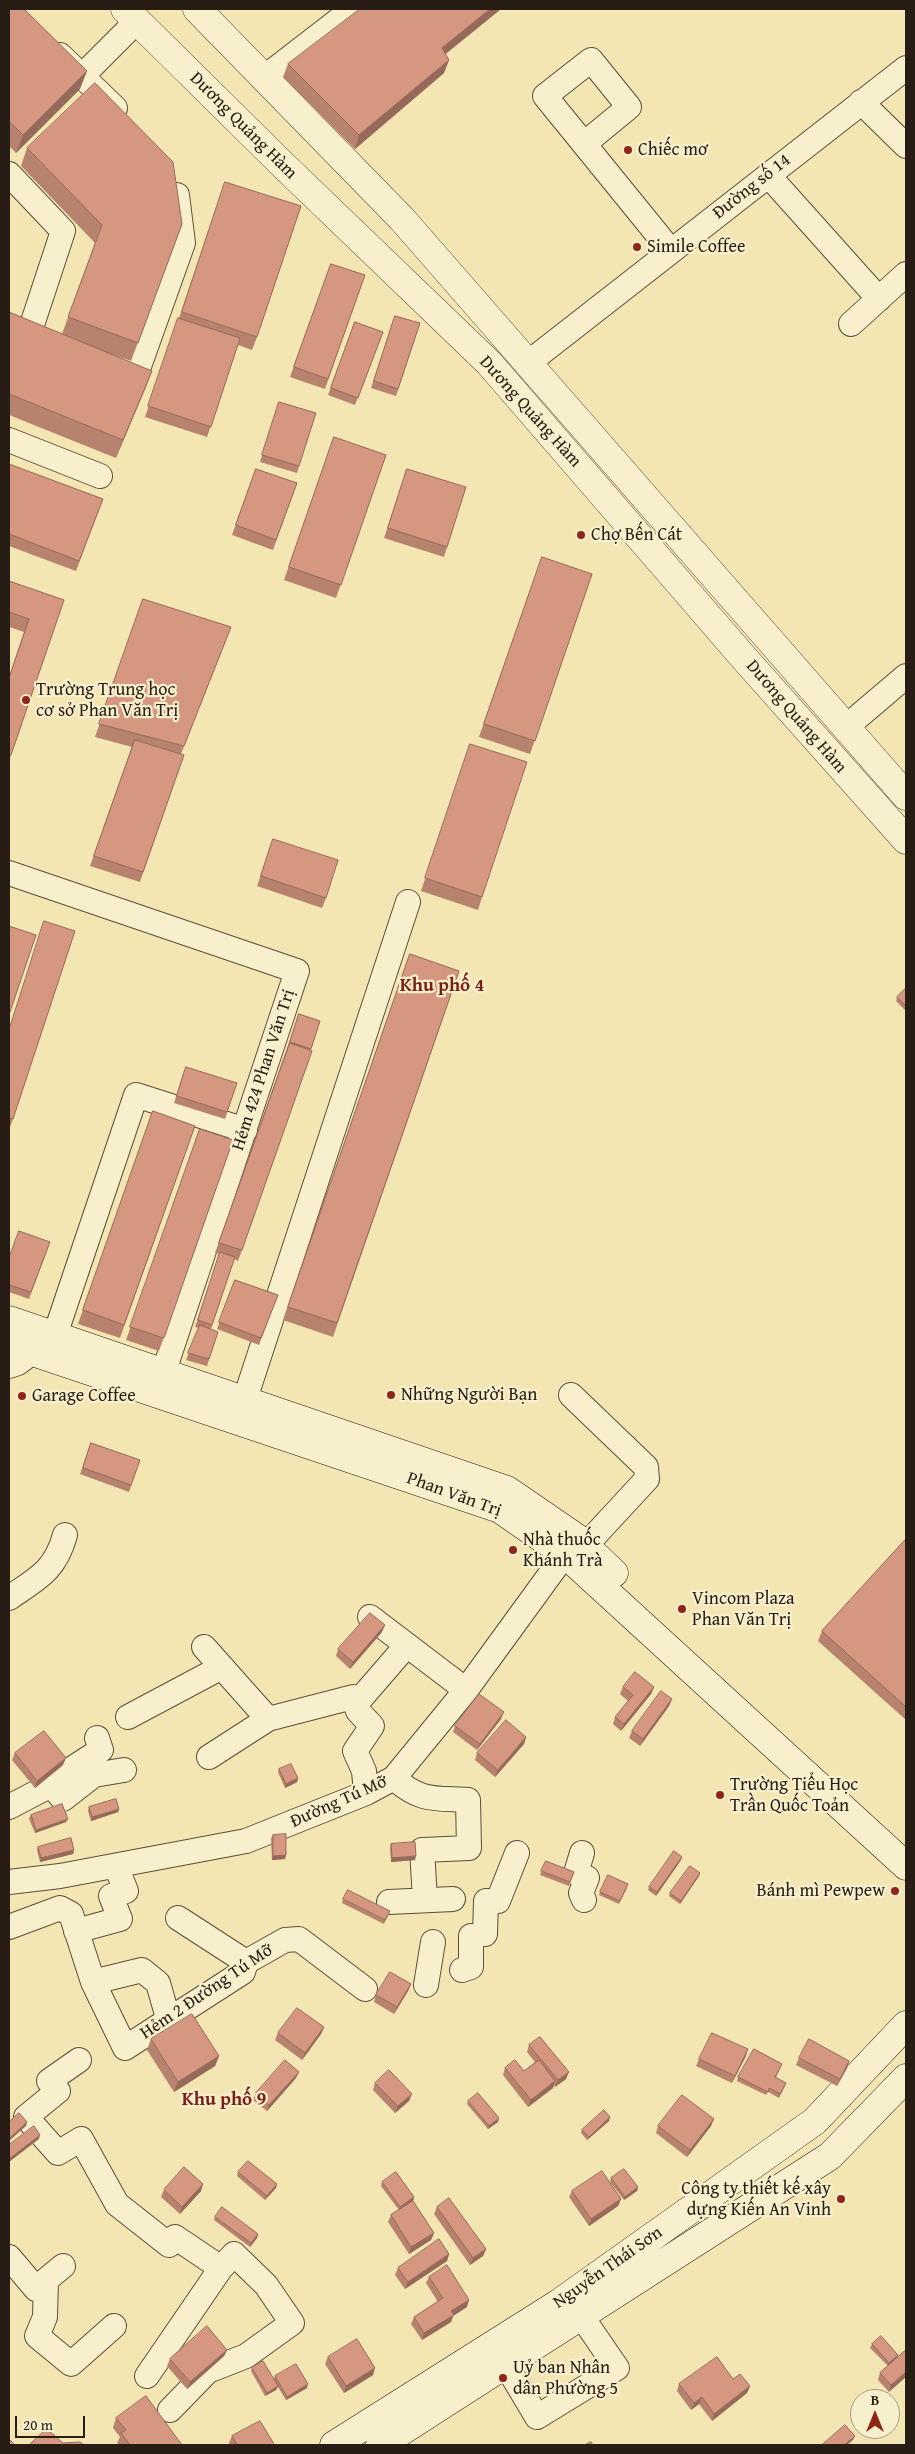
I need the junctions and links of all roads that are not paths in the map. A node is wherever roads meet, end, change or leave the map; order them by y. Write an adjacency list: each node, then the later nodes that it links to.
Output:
1 (197, 9): 6 (main road, Dương Quảng Hàm)
2 (353, 9): 6 (street)
3 (131, 15): 7 (street); 22 (main road, Dương Quảng Hàm)
4 (47, 42): 7 (street)
5 (906, 68): 8 (street, Đường số 14)
6 (265, 77): 21 (main road, Dương Quảng Hàm)
7 (85, 87): 9 (street)
8 (861, 102): 11 (street); 14 (street, Đường số 14)
9 (132, 124)
10 (584, 144): 15 (street)
11 (906, 146)
12 (13, 169): 19 (street)
13 (174, 172): 20 (street)
14 (768, 175): 15 (street, Đường số 14); 17 (street)
15 (671, 251): 21 (street, Đường số 14)
16 (906, 274): 17 (street)
17 (879, 299): 18 (street)
18 (852, 324)
19 (29, 331)
20 (92, 355)
21 (528, 363): 22 (main road); 26 (main road, Dương Quảng Hàm)
22 (505, 382): 28 (main road, Dương Quảng Hàm)
23 (9, 440): 24 (street)
24 (100, 476)
25 (906, 676): 26 (street)
26 (846, 727): 27 (main road, Dương Quảng Hàm)
27 (906, 796)
28 (906, 840)
29 (9, 873): 31 (street, Hẻm 424 Phan Văn Trị)
30 (408, 902): 38 (street)
31 (244, 1130): 33 (street); 36 (street, Hẻm 424 Phan Văn Trị)
32 (9, 1320): 33 (main road, Phan Văn Trị)
33 (56, 1335): 34 (street); 36 (main road, Phan Văn Trị)
34 (21, 1349): 35 (street); 39 (main road, Phan Văn Trị)
35 (9, 1366)
36 (164, 1371): 38 (main road, Phan Văn Trị)
37 (571, 1395): 41 (street, Đường Tú Mỡ)
38 (244, 1399): 39 (main road, Phan Văn Trị)
39 (291, 1427): 41 (main road, Phan Văn Trị)
40 (65, 1535): 42 (street)
41 (575, 1550): 47 (main road, Phan Văn Trị); 48 (street, Đường Tú Mỡ)
42 (9, 1598)
43 (370, 1617): 44 (street)
44 (407, 1645): 48 (street); 49 (street)
45 (204, 1647): 46 (street)
46 (222, 1667): 50 (street); 51 (street)
47 (726, 1689): 59 (main road, Phan Văn Trị); 63 (main road, Phan Văn Trị)
48 (466, 1690): 55 (street, Đường Tú Mỡ)
49 (356, 1704): 51 (street); 57 (street)
50 (128, 1718)
51 (268, 1719): 53 (street)
52 (97, 1738): 56 (street)
53 (209, 1757)
54 (124, 1770): 56 (street)
55 (394, 1778): 57 (street, Đường Tú Mỡ); 65 (street)
56 (51, 1785): 58 (street)
57 (366, 1793): 62 (street, Đường Tú Mỡ)
58 (9, 1807)
59 (906, 1842)
60 (517, 1853): 74 (street)
61 (582, 1853): 67 (street)
62 (116, 1866): 64 (street, Đường Tú Mỡ); 71 (street)
63 (906, 1866)
64 (9, 1882)
65 (425, 1899): 66 (street); 68 (street)
66 (453, 1899)
67 (584, 1900)
68 (389, 1902)
69 (178, 1918): 73 (street)
70 (9, 1927): 71 (street, Hẻm 2 Đường Tú Mỡ)
71 (76, 1931): 75 (street, Hẻm 2 Đường Tú Mỡ)
72 (433, 1942): 76 (street)
73 (246, 1962): 77 (street, Hẻm 2 Đường Tú Mỡ); 78 (street, Hẻm 2 Đường Tú Mỡ)
74 (462, 1970)
75 (93, 1982): 78 (street); 78 (street, Hẻm 2 Đường Tú Mỡ)
76 (426, 1985)
77 (365, 1989)
78 (168, 2018)
79 (906, 2025): 88 (main road, Nguyễn Thái Sơn)
80 (79, 2060): 83 (street)
81 (906, 2078): 84 (main road, Nguyễn Thái Sơn)
82 (9, 2257): 85 (street)
83 (221, 2268): 87 (street); 89 (street)
84 (582, 2317): 86 (main road, Nguyễn Thái Sơn); 86 (street)
85 (114, 2326)
86 (506, 2365): 88 (main road, Nguyễn Thái Sơn)
87 (147, 2376)
88 (438, 2394): 90 (main road, Nguyễn Thái Sơn); 91 (main road, Nguyễn Thái Sơn)
89 (170, 2410)
90 (334, 2445)
91 (380, 2445)

